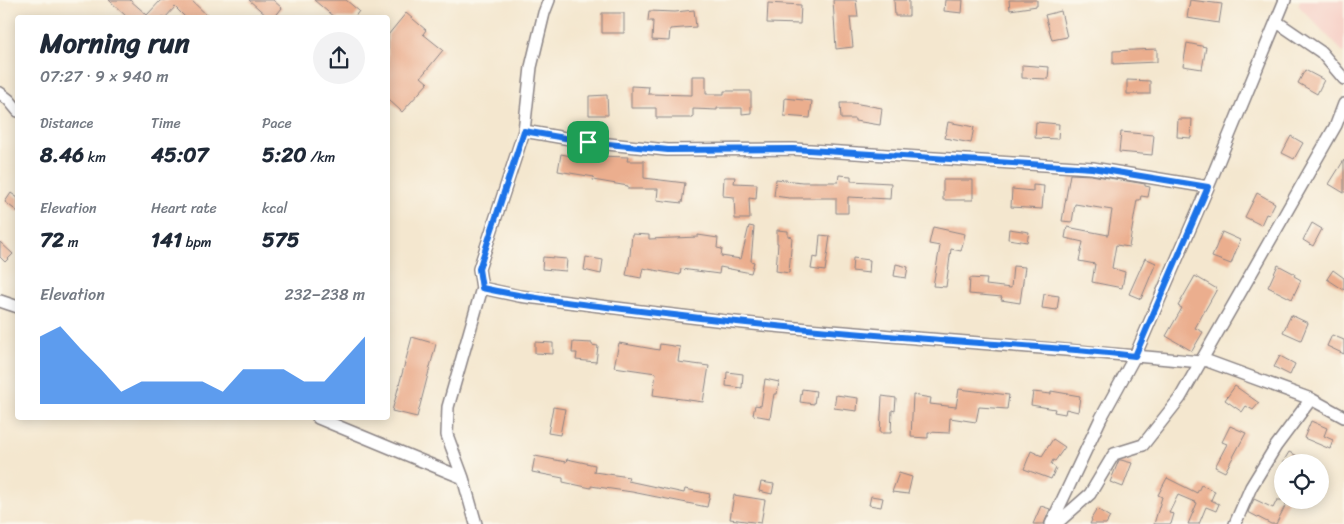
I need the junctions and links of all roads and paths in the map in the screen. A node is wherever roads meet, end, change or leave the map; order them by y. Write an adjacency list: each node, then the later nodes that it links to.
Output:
1 (549, 0): 8 (street)
2 (1285, 0): 3 (street)
3 (1276, 22): 4 (street); 9 (street)
4 (1344, 79)
5 (0, 93): 7 (street)
6 (1344, 104): 14 (street)
7 (15, 107)
8 (524, 131): 9 (street); 10 (street)
9 (1208, 187): 13 (street)
10 (482, 288): 13 (street); 18 (street)
11 (0, 301): 12 (street)
12 (15, 306)
13 (1135, 356): 14 (street); 20 (street)
14 (1202, 359): 15 (street); 21 (street)
15 (1311, 399): 16 (street); 22 (street)
16 (1344, 417)
17 (323, 420): 18 (street)
18 (463, 478): 19 (street)
19 (476, 524)
20 (1051, 524)
21 (1056, 524)
22 (1235, 524)

